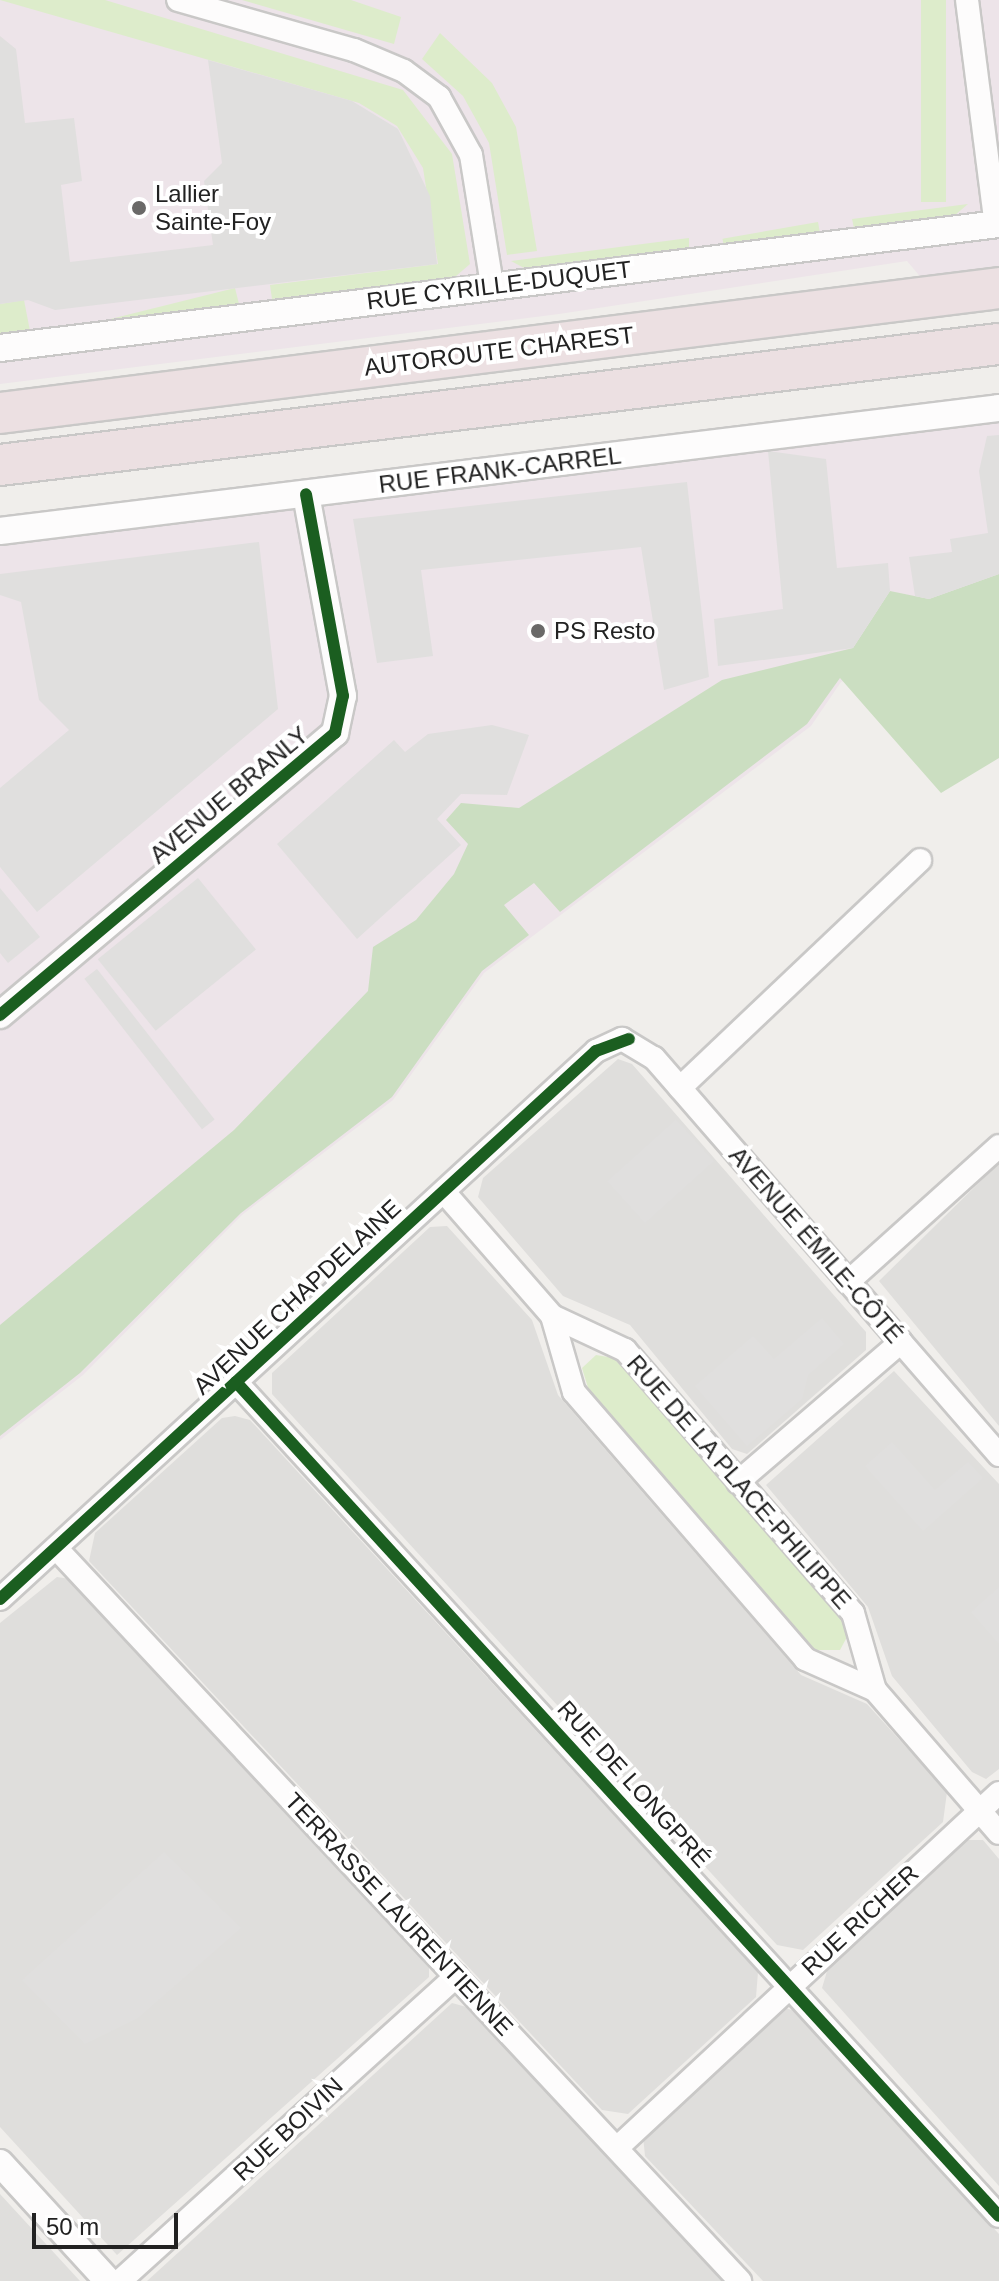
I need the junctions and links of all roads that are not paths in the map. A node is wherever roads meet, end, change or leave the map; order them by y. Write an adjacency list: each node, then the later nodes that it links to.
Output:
1 (178, 0): 4 (street)
2 (967, 0): 3 (street)
3 (998, 224): 4 (street, RUE CYRILLE-DUQUET)
4 (492, 285): 7 (street, RUE CYRILLE-DUQUET)
5 (999, 288): 9 (highway, AUTOROUTE CHAREST)
6 (999, 344): 10 (highway)
7 (0, 348)
8 (999, 408): 11 (street, RUE FRANK-CARREL)
9 (0, 413)
10 (0, 465)
11 (306, 494): 12 (street, RUE FRANK-CARREL); 14 (street, AVENUE BRANLY)
12 (0, 531)
13 (920, 860): 16 (street)
14 (0, 1015)
15 (629, 1039): 16 (street, AVENUE ÉMILE-CÔTÉ); 18 (street, AVENUE CHAPDELAINE)
16 (680, 1088): 19 (street, AVENUE ÉMILE-CÔTÉ)
17 (999, 1146): 19 (street)
18 (444, 1192): 20 (street, RUE DE LA PLACE-PHILIPPE); 22 (street, AVENUE CHAPDELAINE)
19 (848, 1282): 21 (street, AVENUE ÉMILE-CÔTÉ)
20 (552, 1316): 24 (street, RUE DE LA PLACE-PHILIPPE); 27 (street, RUE DE LA PLACE-PHILIPPE)
21 (901, 1342): 23 (street, AVENUE ÉMILE-CÔTÉ); 24 (street)
22 (236, 1382): 25 (street, AVENUE CHAPDELAINE); 32 (street, RUE DE LONGPRÉ)
23 (999, 1455)
24 (738, 1482): 27 (street, RUE DE LA PLACE-PHILIPPE)
25 (56, 1548): 26 (street, AVENUE CHAPDELAINE); 31 (street, TERRASSE LAURENTIENNE)
26 (0, 1599)
27 (875, 1690): 29 (street, RUE DE LA PLACE-PHILIPPE)
28 (999, 1793): 29 (street, RUE RICHER)
29 (979, 1811): 30 (street, RUE DE LA PLACE-PHILIPPE); 32 (street, RUE RICHER)
30 (999, 1833)
31 (456, 1976): 33 (street, TERRASSE LAURENTIENNE); 37 (street, RUE BOIVIN)
32 (789, 1986): 33 (street, RUE RICHER); 35 (street, RUE DE LONGPRÉ)
33 (618, 2147): 38 (street, TERRASSE LAURENTIENNE)
34 (0, 2163): 36 (street)
35 (999, 2216)
36 (108, 2281)
37 (120, 2281)
38 (740, 2281)

